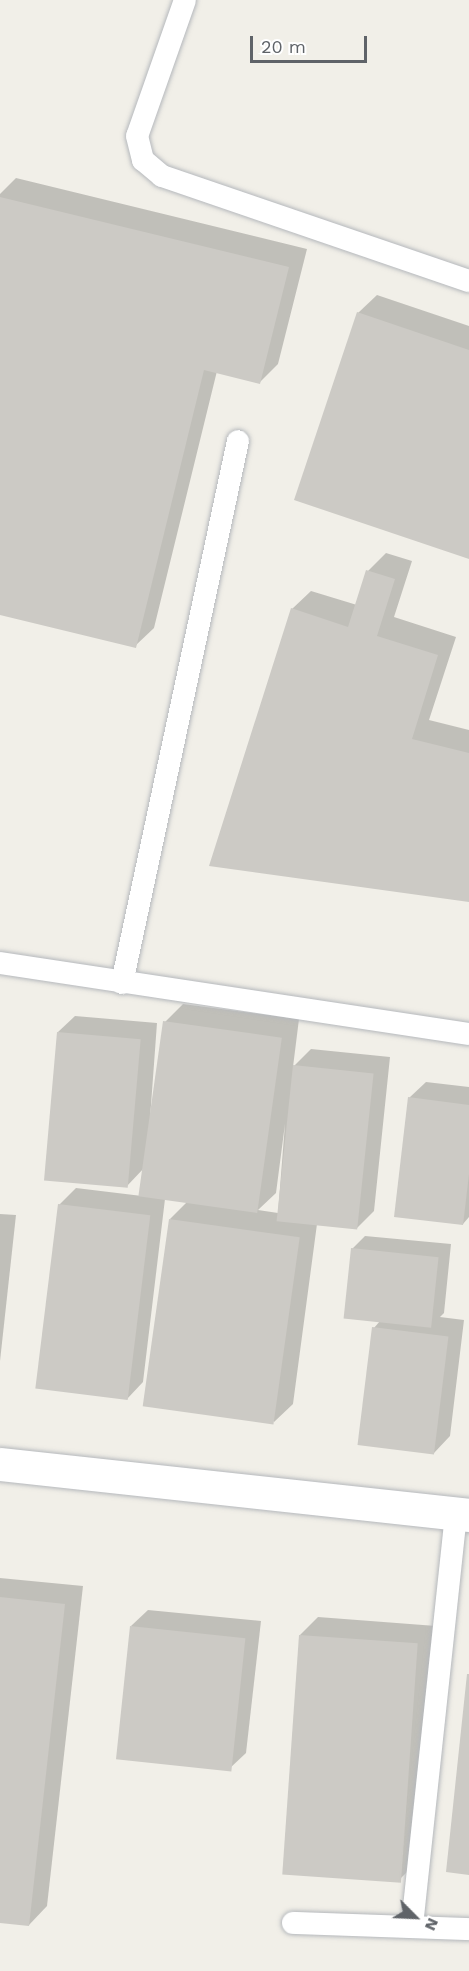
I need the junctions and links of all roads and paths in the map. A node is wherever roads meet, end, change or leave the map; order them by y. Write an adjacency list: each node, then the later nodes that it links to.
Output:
1 (185, 0): 2 (lane)
2 (469, 281)
3 (238, 441): 5 (lane)
4 (0, 963): 5 (lane)
5 (122, 983): 6 (lane)
6 (469, 1034)
7 (0, 1464): 8 (street)
8 (463, 1514): 10 (lane)
9 (292, 1923): 10 (lane)
10 (412, 1926): 11 (lane)
11 (469, 1929)

